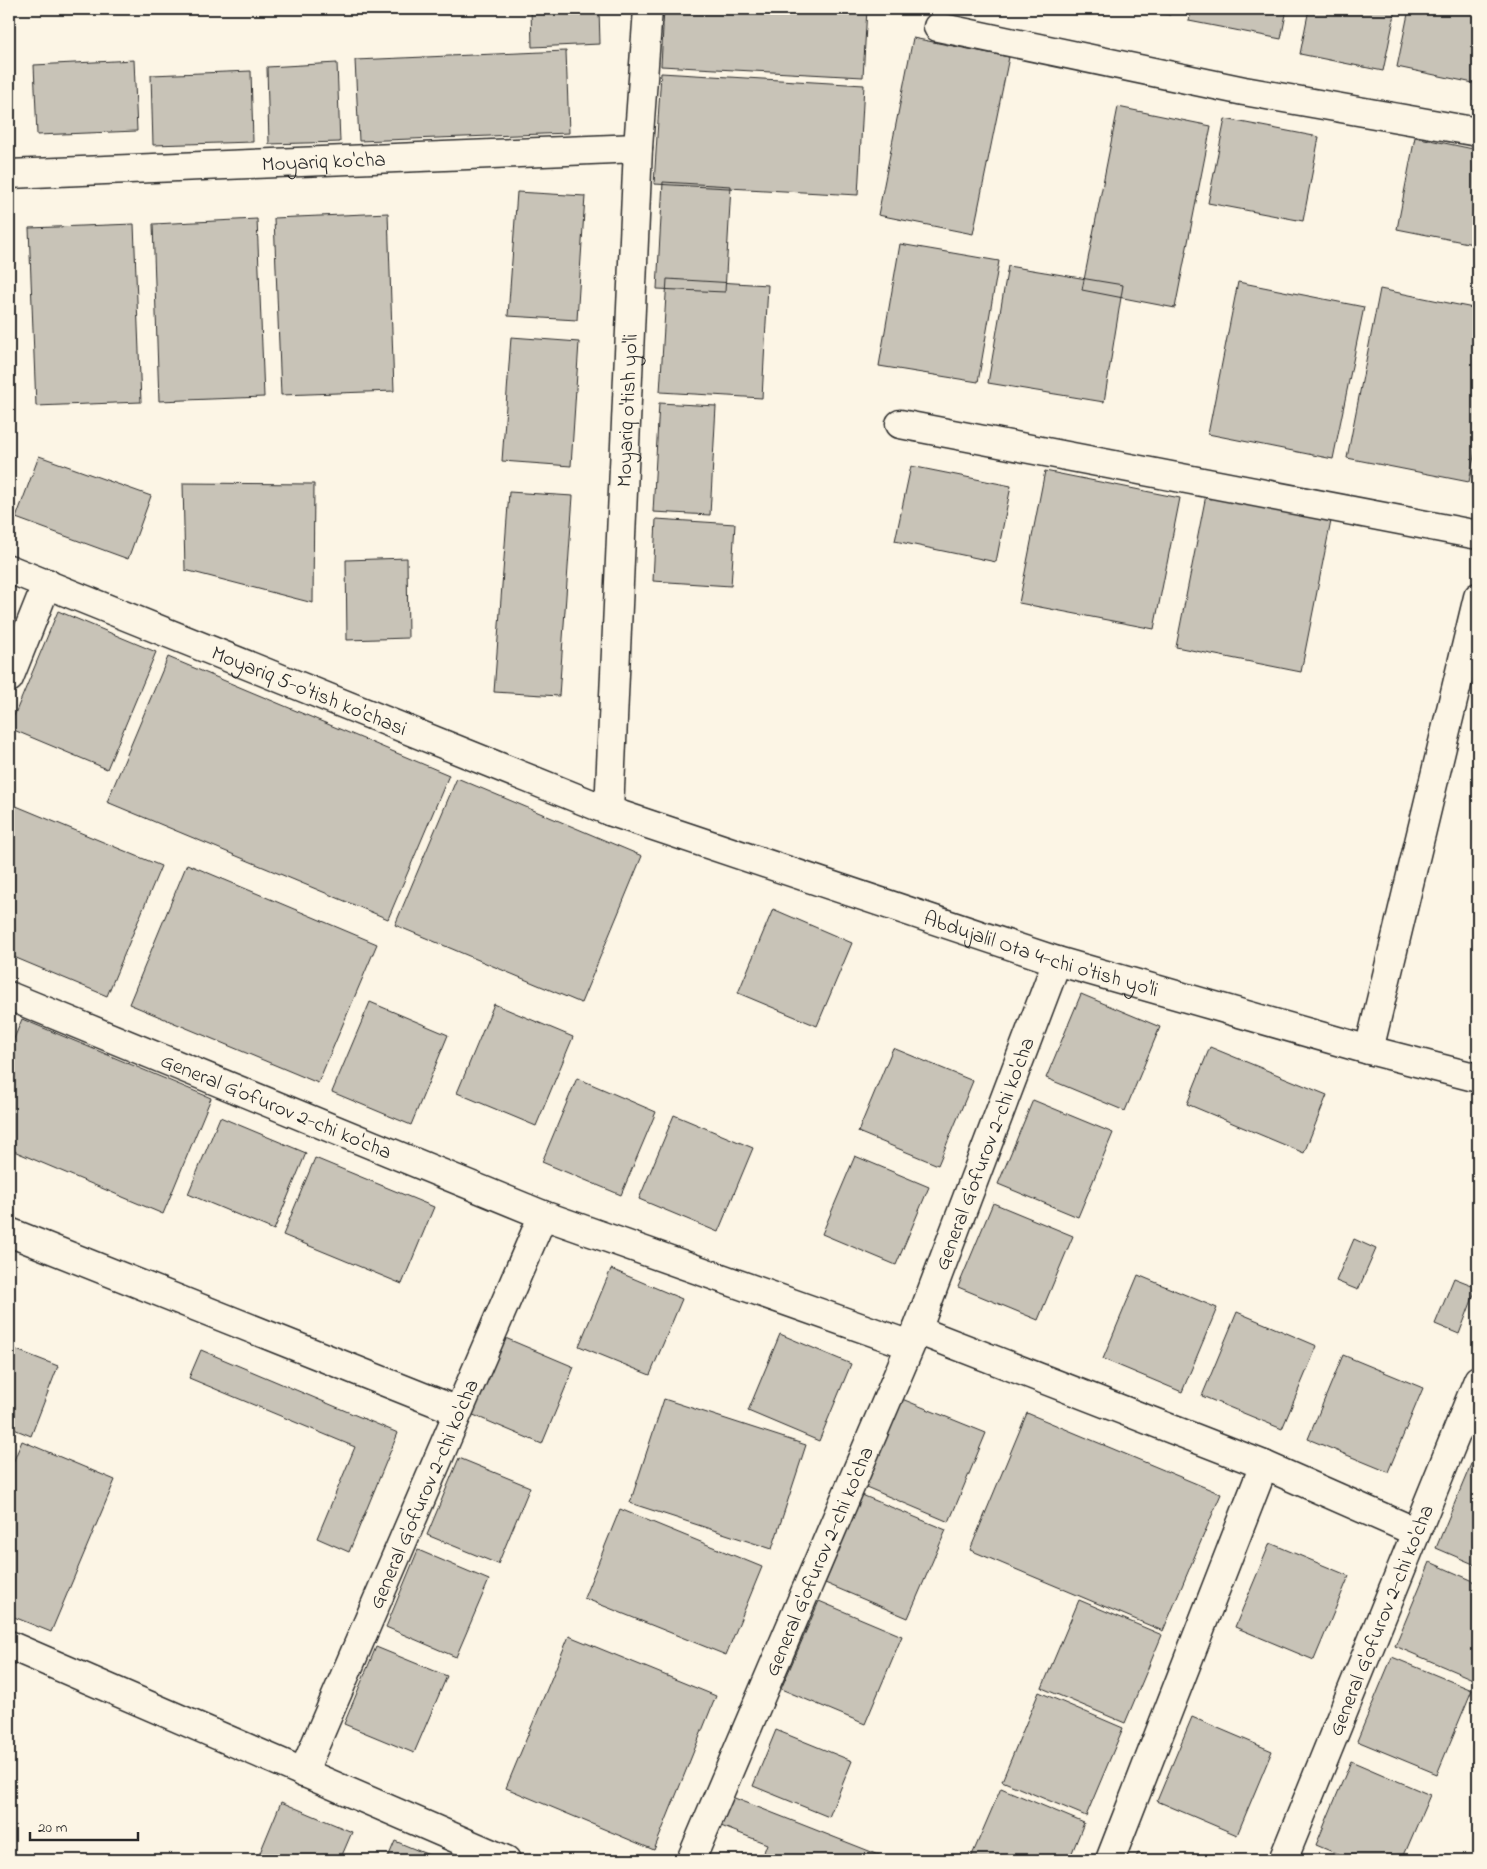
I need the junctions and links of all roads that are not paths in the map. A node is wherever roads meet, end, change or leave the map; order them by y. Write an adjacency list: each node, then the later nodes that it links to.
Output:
1 (648, 9): 4 (street, Moyariq o'tish yo'li)
2 (938, 27): 3 (street)
3 (1478, 132)
4 (638, 148): 5 (street, Moyariq ko'cha); 12 (street, Moyariq o'tish yo'li)
5 (9, 174)
6 (900, 424): 7 (street)
7 (1478, 535)
8 (9, 569): 9 (street, Moyariq 5-o'tish ko'chasi)
9 (47, 583): 11 (street); 12 (street, Moyariq 5-o'tish ko'chasi)
10 (1478, 596): 15 (street)
11 (9, 678)
12 (609, 811): 13 (street, Abdujalil Ota 4-chi o'tish yo'li)
13 (1057, 961): 15 (street, Abdujalil Ota 4-chi o'tish yo'li); 19 (street, General G'ofurov 2-chi ko'cha)
14 (9, 996): 17 (street, General G'ofurov 2-chi ko'cha)
15 (1369, 1050): 16 (street, Abdujalil Ota 4-chi o'tish yo'li)
16 (1478, 1078)
17 (543, 1215): 19 (street, General G'ofurov 2-chi ko'cha); 21 (street, General G'ofurov 2-chi ko'cha)
18 (9, 1232): 21 (street)
19 (913, 1337): 22 (street); 27 (street, General G'ofurov 2-chi ko'cha)
20 (1478, 1380): 23 (street, General G'ofurov 2-chi ko'cha)
21 (458, 1411): 25 (street, General G'ofurov 2-chi ko'cha)
22 (1264, 1465): 23 (street); 28 (street)
23 (1416, 1532): 29 (street, General G'ofurov 2-chi ko'cha)
24 (9, 1645): 25 (street)
25 (304, 1773): 26 (street)
26 (506, 1860)
27 (691, 1860)
28 (1110, 1860)
29 (1282, 1860)

